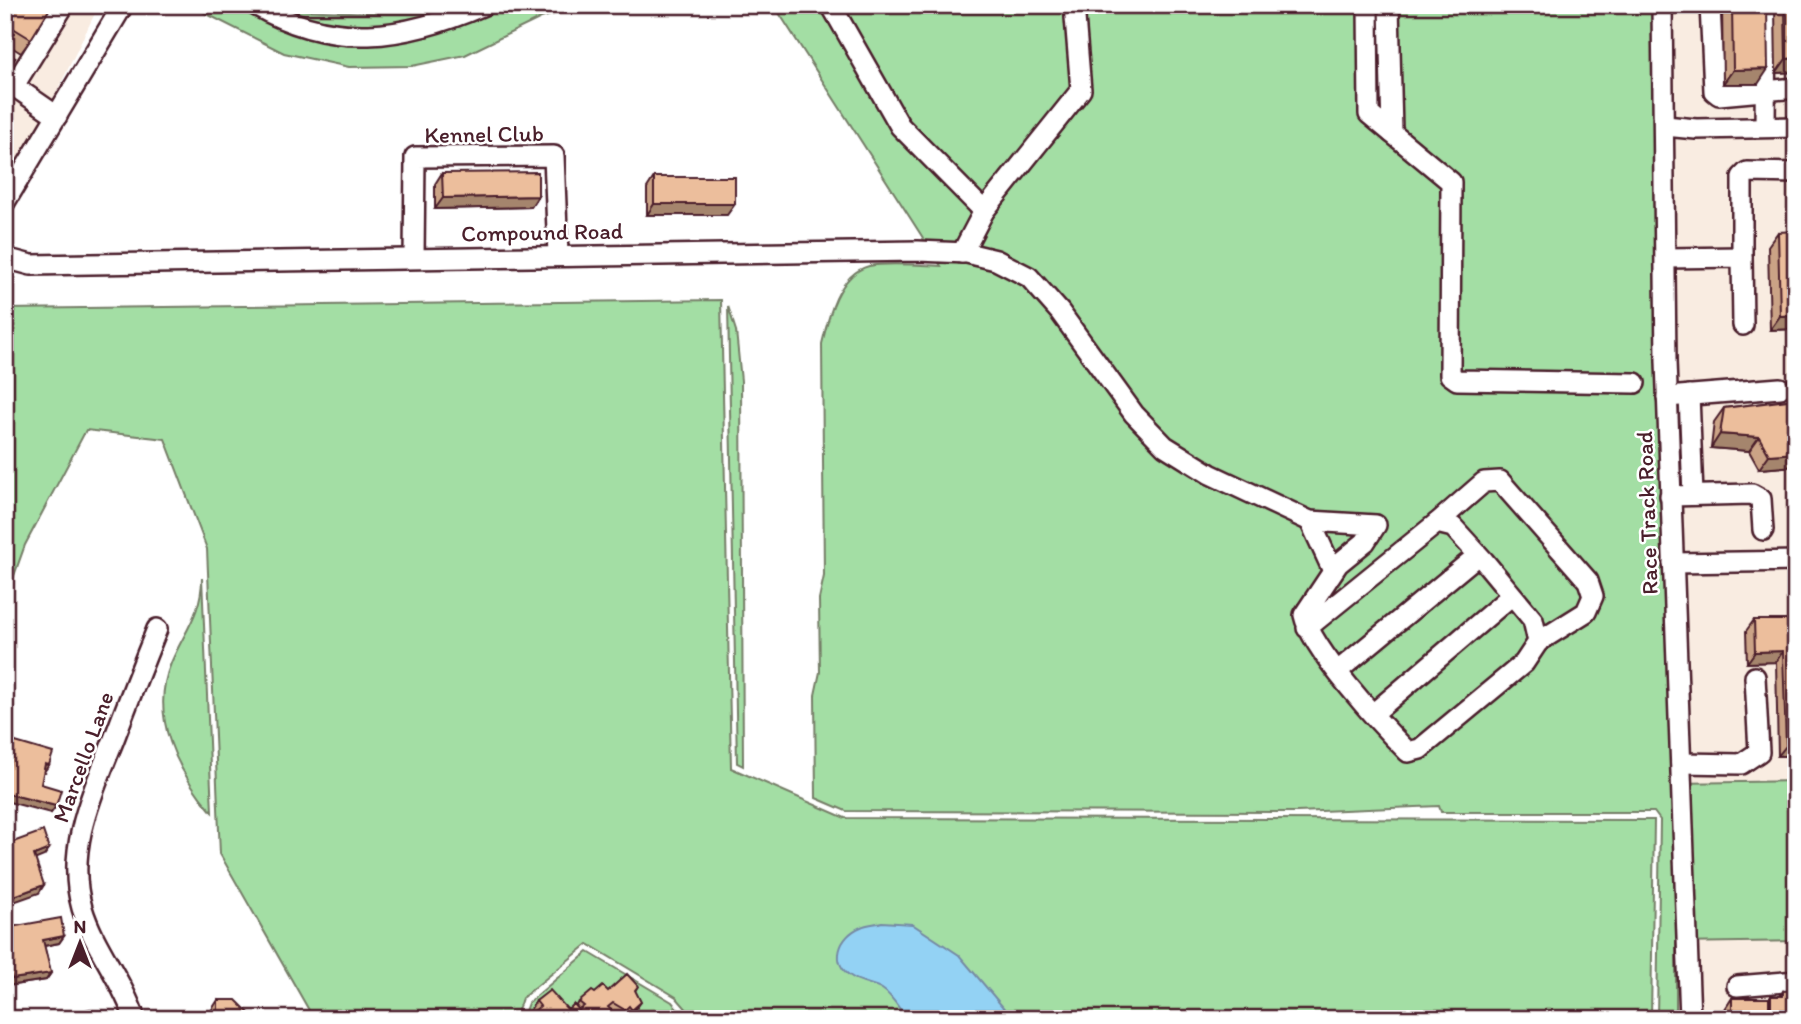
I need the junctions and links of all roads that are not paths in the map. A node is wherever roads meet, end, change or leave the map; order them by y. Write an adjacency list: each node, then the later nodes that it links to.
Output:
1 (64, 5): 12 (street)
2 (123, 5): 15 (street)
3 (255, 5): 4 (street)
4 (484, 5)
5 (831, 5): 22 (street)
6 (1074, 5): 22 (street)
7 (1368, 5): 19 (street)
8 (1389, 5): 19 (street)
9 (1662, 5): 16 (street, Race Track Road)
10 (1710, 5): 14 (street)
11 (1766, 5): 14 (street)
12 (10, 82): 15 (street)
13 (1796, 88): 14 (street)
14 (1766, 90): 17 (street)
15 (57, 116): 21 (street)
16 (1665, 126): 17 (street); 28 (street, Race Track Road)
17 (1765, 127): 18 (street)
18 (1796, 127)
19 (1392, 133): 30 (street)
20 (1796, 173): 25 (street)
21 (5, 202)
22 (984, 211): 23 (street)
23 (962, 253): 24 (street, Compound Road); 36 (street, Compound Road)
24 (558, 256): 27 (street, Compound Road); 27 (street, Kennel Club)
25 (1742, 257): 28 (street); 29 (street)
26 (5, 258): 27 (street, Compound Road)
27 (414, 258)
28 (1665, 258): 33 (street, Race Track Road)
29 (1743, 325)
30 (1635, 383)
31 (1780, 388): 32 (street)
32 (1689, 395): 33 (street); 34 (street)
33 (1667, 397): 35 (street, Race Track Road)
34 (1693, 495): 35 (street); 38 (street)
35 (1670, 496): 41 (street, Race Track Road)
36 (1310, 522): 42 (street); 42 (street)
37 (1437, 523): 39 (street); 44 (street); 46 (street)
38 (1763, 530)
39 (1478, 555): 43 (street); 47 (street)
40 (1796, 561): 41 (street)
41 (1673, 563): 50 (street, Race Track Road)
42 (1333, 571): 44 (street)
43 (1511, 596): 46 (street); 49 (street)
44 (1307, 628): 47 (street)
45 (157, 629): 53 (street, Marcello Lane)
46 (1538, 642): 49 (street)
47 (1339, 670): 49 (street)
48 (1755, 677): 50 (street)
49 (1374, 713)
50 (1681, 763): 54 (street, Race Track Road)
51 (1796, 981): 52 (street)
52 (1737, 986)
53 (135, 1019)
54 (1690, 1019)

